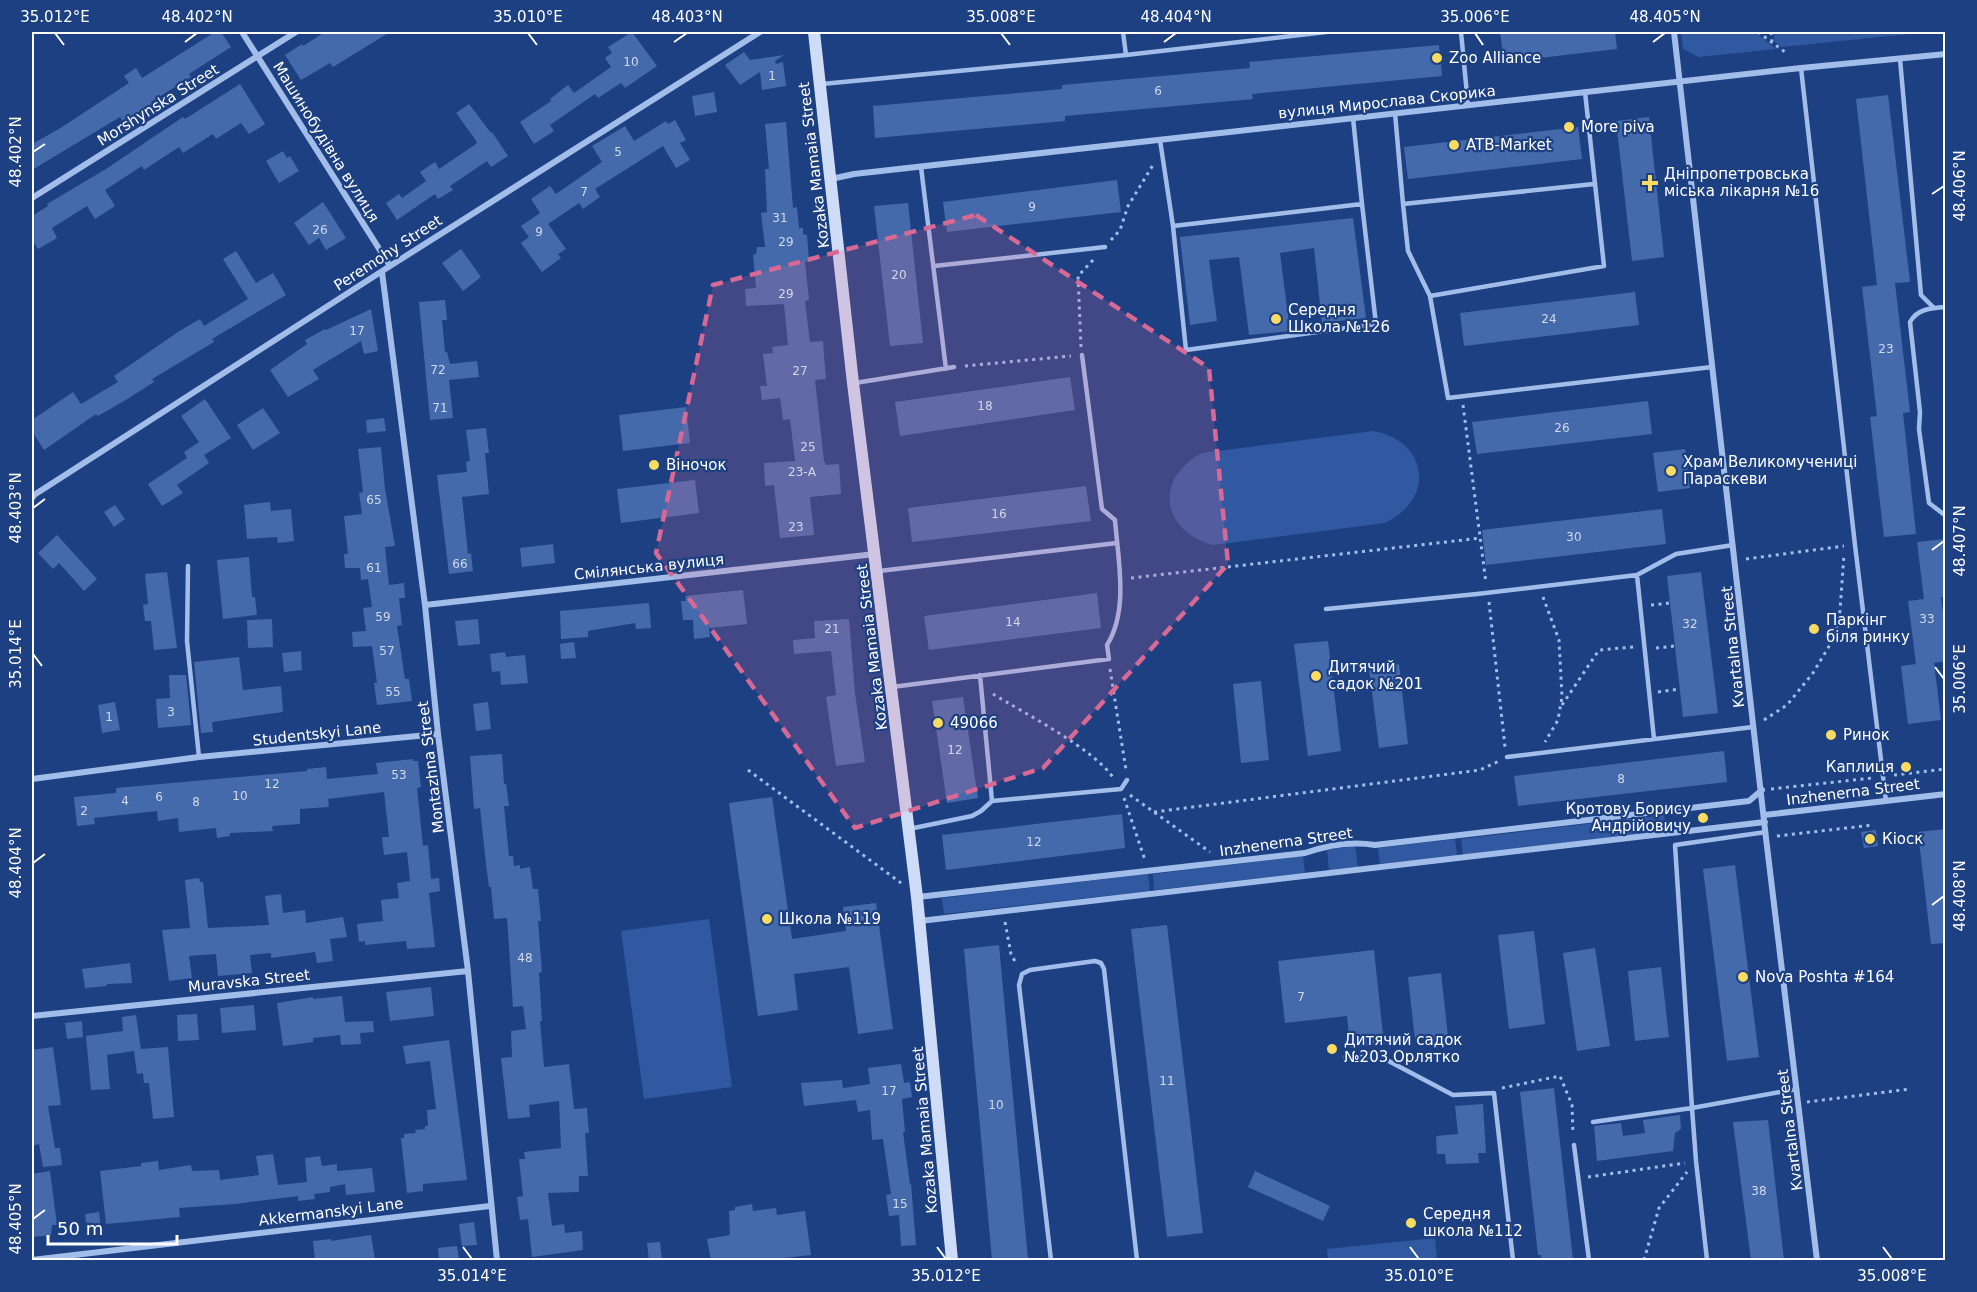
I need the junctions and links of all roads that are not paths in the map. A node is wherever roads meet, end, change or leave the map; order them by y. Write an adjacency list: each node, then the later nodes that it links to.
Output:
1 (242, 32): 11 (street, Машинобудівна вулиця)
2 (296, 32): 11 (street, Morshynska Street)
3 (760, 32): 29 (street, Peremohy Street)
4 (814, 32): 15 (street, Kozaka Mamaia Street)
5 (1123, 32): 10 (lane)
6 (1326, 32): 10 (lane)
7 (1461, 32): 17 (lane)
8 (1674, 32): 14 (street, Kvartalna Street)
9 (1946, 54): 12 (street, вулиця Мирослава Скорика)
10 (1126, 55): 15 (lane)
11 (258, 56): 24 (street, Morshynska Street); 29 (street, Машинобудівна вулиця)
12 (1900, 58): 13 (street, вулиця Мирослава Скорика); 34 (lane)
13 (1801, 68): 14 (street, вулиця Мирослава Скорика); 62 (lane)
14 (1681, 81): 16 (street, вулиця Мирослава Скорика); 36 (street, Kvartalna Street)
15 (820, 84): 22 (street, Kozaka Mamaia Street)
16 (1585, 92): 17 (street, вулиця Мирослава Скорика); 23 (lane)
17 (1468, 105): 18 (street, вулиця Мирослава Скорика)
18 (1395, 113): 19 (street, вулиця Мирослава Скорика); 26 (lane)
19 (1353, 118): 20 (street, вулиця Мирослава Скорика); 25 (lane)
20 (1160, 140): 21 (street, вулиця Мирослава Скорика); 27 (lane)
21 (921, 167): 22 (street, вулиця Мирослава Скорика); 30 (lane)
22 (831, 179): 39 (street, Kozaka Mamaia Street)
23 (1594, 184): 26 (lane); 32 (lane)
24 (32, 198)
25 (1362, 204): 27 (lane); 27 (lane)
26 (1403, 204): 32 (lane)
27 (1173, 226)
28 (1105, 247): 30 (lane)
29 (390, 266): 31 (street, Peremohy Street)
30 (934, 266): 38 (lane)
31 (382, 272): 40 (street, Peremohy Street); 48 (street, Montazhna Street)
32 (1430, 296): 36 (lane)
33 (1946, 307): 34 (lane)
34 (1934, 308): 41 (lane)
35 (1082, 355): 42 (lane)
36 (1712, 367): 43 (street, Kvartalna Street)
37 (954, 368): 38 (lane)
38 (946, 369): 39 (lane)
39 (853, 383): 44 (street, Kozaka Mamaia Street)
40 (32, 498)
41 (1946, 516)
42 (1117, 543): 46 (lane); 50 (lane)
43 (1733, 545): 47 (lane); 52 (street, Kvartalna Street)
44 (876, 554): 46 (street, Kozaka Mamaia Street); 48 (street, Смілянська вулиця)
45 (188, 566): 55 (lane)
46 (878, 571): 51 (street, Kozaka Mamaia Street)
47 (1637, 575): 49 (lane); 54 (lane)
48 (424, 605): 53 (street, Montazhna Street)
49 (1326, 609)
50 (980, 675): 51 (lane); 61 (lane)
51 (892, 687): 64 (street, Kozaka Mamaia Street)
52 (1754, 727): 54 (lane); 59 (street, Kvartalna Street)
53 (438, 734): 55 (street, Studentskyi Lane); 68 (street, Montazhna Street)
54 (1654, 739): 56 (lane)
55 (199, 757): 57 (street, Studentskyi Lane)
56 (1507, 757)
57 (32, 779)
58 (1127, 780): 61 (lane)
59 (1762, 790): 63 (street, Kvartalna Street); 66 (street, Inzhenerna Street)
60 (1946, 794): 62 (street, Inzhenerna Street)
61 (992, 801): 64 (lane)
62 (1886, 801): 63 (street, Inzhenerna Street)
63 (1764, 818): 65 (street, Kvartalna Street); 67 (street, Inzhenerna Street)
64 (909, 829): 66 (street, Kozaka Mamaia Street)
65 (1766, 835): 71 (street, Kvartalna Street); 72 (lane)
66 (917, 897): 67 (street, Kozaka Mamaia Street)
67 (920, 921): 78 (street, Kozaka Mamaia Street)
68 (468, 971): 69 (street, Muravska Street); 75 (street, Montazhna Street)
69 (32, 1016)
70 (1346, 1057): 81 (lane)
71 (1797, 1089): 72 (lane); 84 (street, Kvartalna Street)
72 (1692, 1108): 73 (lane); 83 (lane)
73 (1593, 1122)
74 (1574, 1145): 82 (lane)
75 (490, 1206): 76 (street, Akkermanskyi Lane); 77 (street, Montazhna Street)
76 (32, 1260)
77 (497, 1260)
78 (952, 1260)
79 (1051, 1260): 80 (lane)
80 (1137, 1260)
81 (1512, 1260)
82 (1589, 1260)
83 (1707, 1260)
84 (1817, 1260)

